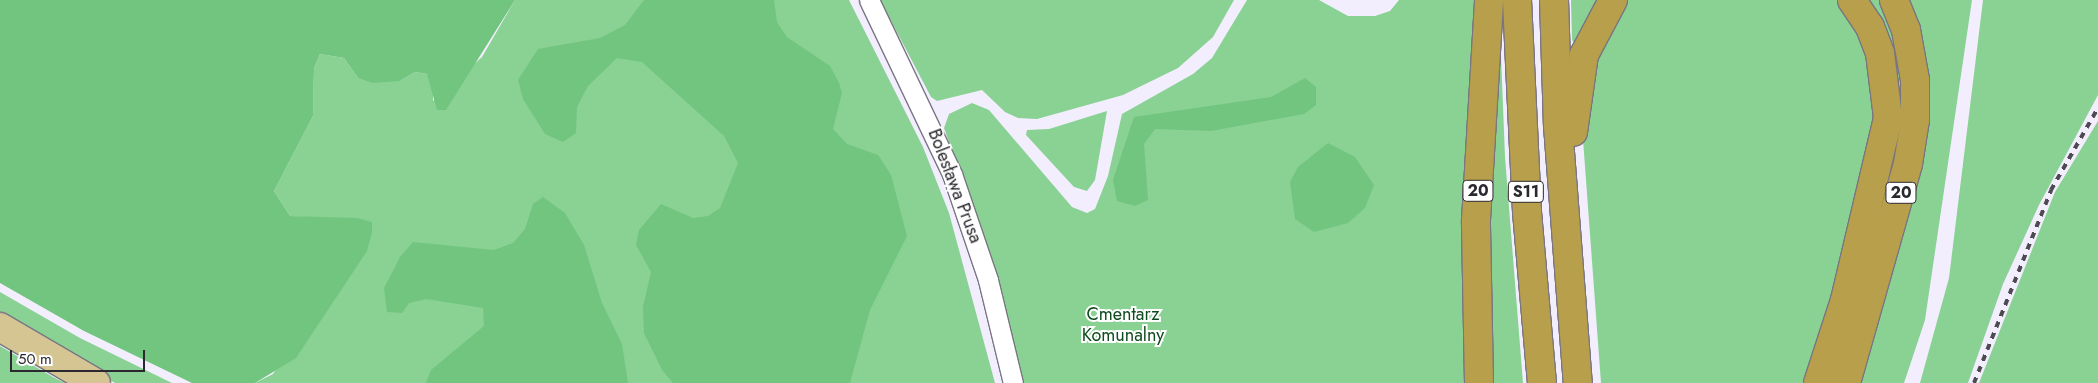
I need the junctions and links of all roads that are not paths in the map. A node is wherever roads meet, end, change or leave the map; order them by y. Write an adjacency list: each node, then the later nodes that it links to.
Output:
1 (869, 0): 11 (street, Bolesława Prusa)
2 (1489, 0): 12 (highway, 20)
3 (1517, 0): 13 (highway, S11)
4 (1554, 0): 8 (highway, S11)
5 (1613, 0): 8 (highway)
6 (1852, 0): 15 (highway)
7 (1894, 0): 16 (highway, 20)
8 (1567, 248): 14 (highway, S11)
9 (0, 327): 10 (main road)
10 (96, 383)
11 (1013, 383)
12 (1480, 383)
13 (1542, 383)
14 (1578, 383)
15 (1818, 383)
16 (1846, 383)

